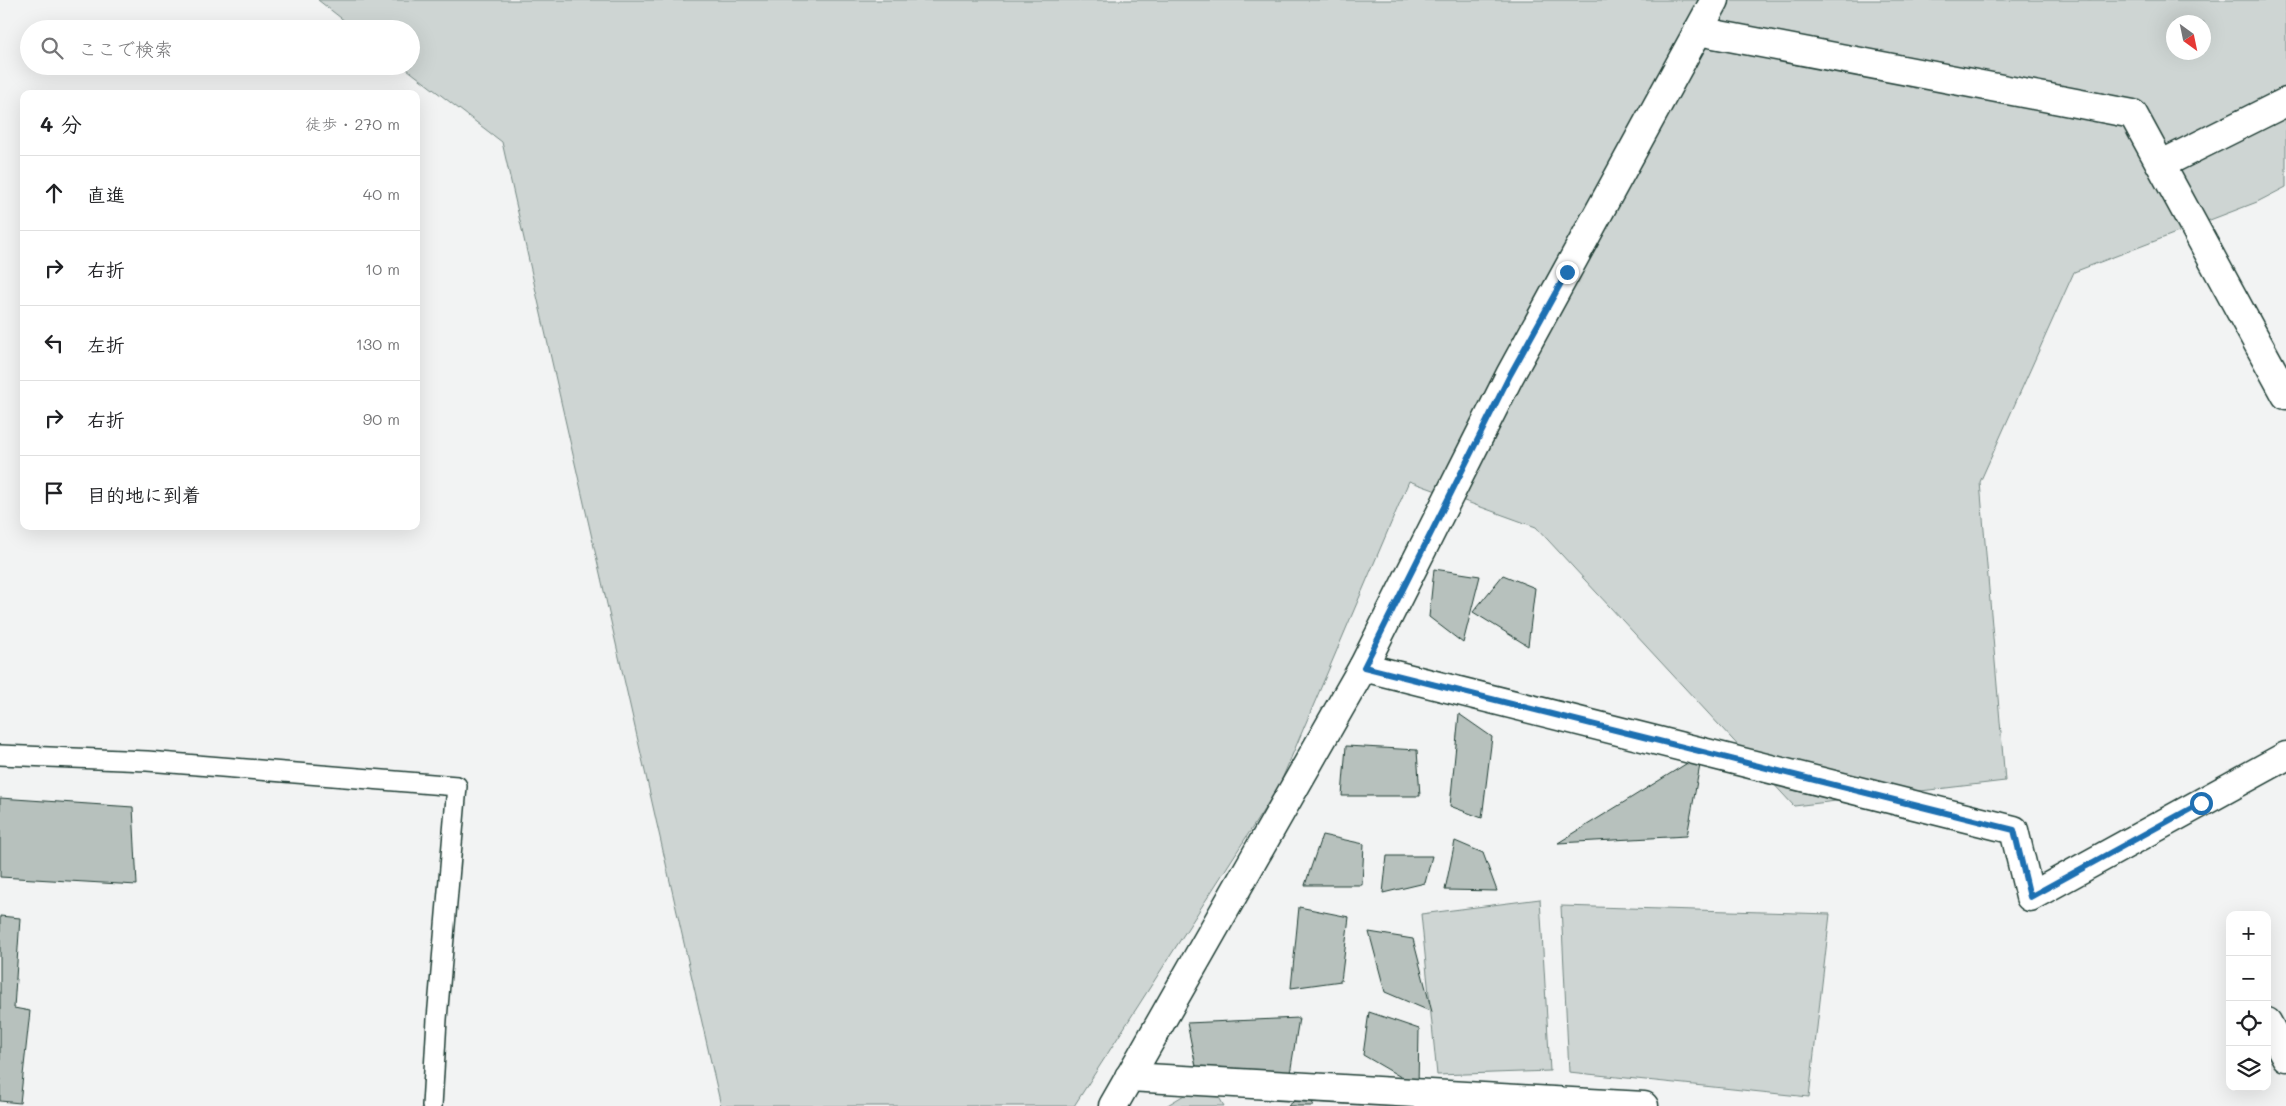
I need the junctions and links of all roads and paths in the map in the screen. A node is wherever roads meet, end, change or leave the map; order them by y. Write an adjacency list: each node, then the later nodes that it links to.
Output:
1 (1715, 0): 2 (street)
2 (1698, 31): 4 (street); 6 (street)
3 (2286, 102): 4 (street)
4 (2162, 164): 5 (street)
5 (2286, 395)
6 (1364, 667): 8 (street); 13 (street)
7 (0, 755): 15 (lane)
8 (2286, 756)
9 (2286, 1008): 10 (street)
10 (2271, 1016)
11 (2271, 1029): 12 (street)
12 (2286, 1057)
13 (1129, 1077): 14 (street); 16 (street)
14 (1571, 1103): 17 (street)
15 (432, 1106)
16 (1112, 1106)
17 (1644, 1106)

